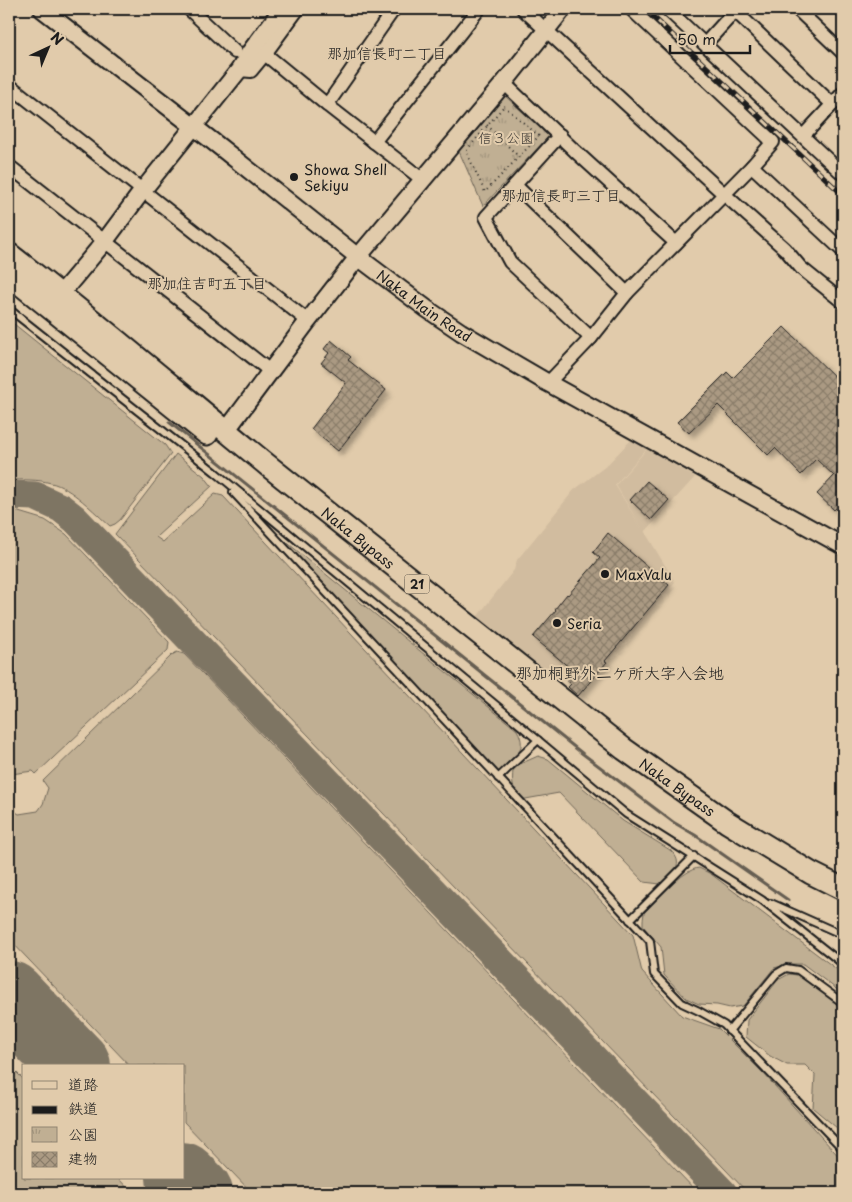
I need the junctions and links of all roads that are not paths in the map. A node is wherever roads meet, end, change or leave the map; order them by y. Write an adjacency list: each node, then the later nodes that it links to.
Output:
1 (42, 9): 22 (street, Naka Main Road)
2 (189, 9): 15 (street)
3 (282, 9): 15 (street)
4 (298, 9): 15 (street)
5 (394, 9): 21 (street)
6 (479, 9): 25 (street)
7 (523, 9): 13 (street)
8 (563, 9): 13 (street)
9 (631, 9): 27 (street)
10 (667, 9): 14 (street)
11 (797, 9): 16 (street)
12 (734, 10): 14 (street); 20 (street)
13 (545, 30): 17 (street); 32 (street)
14 (704, 44): 24 (street)
15 (250, 53): 21 (street); 22 (street)
16 (843, 53)
17 (504, 83): 23 (street); 29 (street)
18 (9, 85): 31 (street)
19 (843, 93): 20 (street)
20 (832, 104): 24 (street)
21 (327, 105): 25 (street)
22 (194, 127): 31 (street); 37 (street, Naka Main Road)
23 (560, 135): 30 (street); 34 (street)
24 (803, 136): 28 (street)
25 (374, 142): 29 (street)
26 (9, 166): 33 (street)
27 (752, 166): 32 (street); 35 (street)
28 (843, 174)
29 (423, 180): 37 (street)
30 (515, 185): 39 (street); 44 (street)
31 (143, 190): 33 (street); 43 (street)
32 (724, 194): 34 (street); 41 (street)
33 (105, 241): 40 (street); 45 (street)
34 (676, 243): 39 (street)
35 (843, 251)
36 (9, 254): 40 (highway, Naka Bypass / 21)
37 (358, 257): 43 (street); 46 (street, Naka Main Road)
38 (9, 275): 40 (highway, Naka Bypass / 21)
39 (627, 293): 44 (street)
40 (55, 301): 47 (highway, Naka Bypass / 21); 55 (highway, Naka Bypass / 21)
41 (843, 302)
42 (9, 310): 48 (lane)
43 (308, 321): 45 (street)
44 (591, 338): 46 (street)
45 (270, 372): 47 (street)
46 (548, 383): 49 (street, Naka Main Road)
47 (226, 431): 53 (highway, Naka Bypass / 21)
48 (215, 472): 50 (lane); 51 (lane)
49 (843, 546)
50 (538, 740): 51 (lane); 52 (lane)
51 (498, 778): 56 (lane)
52 (694, 856): 54 (lane); 56 (lane)
53 (843, 890)
54 (762, 900): 57 (lane); 58 (lane)
55 (843, 905)
56 (630, 920): 60 (lane)
57 (843, 935)
58 (843, 964)
59 (843, 1003): 60 (lane)
60 (730, 1031): 61 (lane)
61 (843, 1149)

